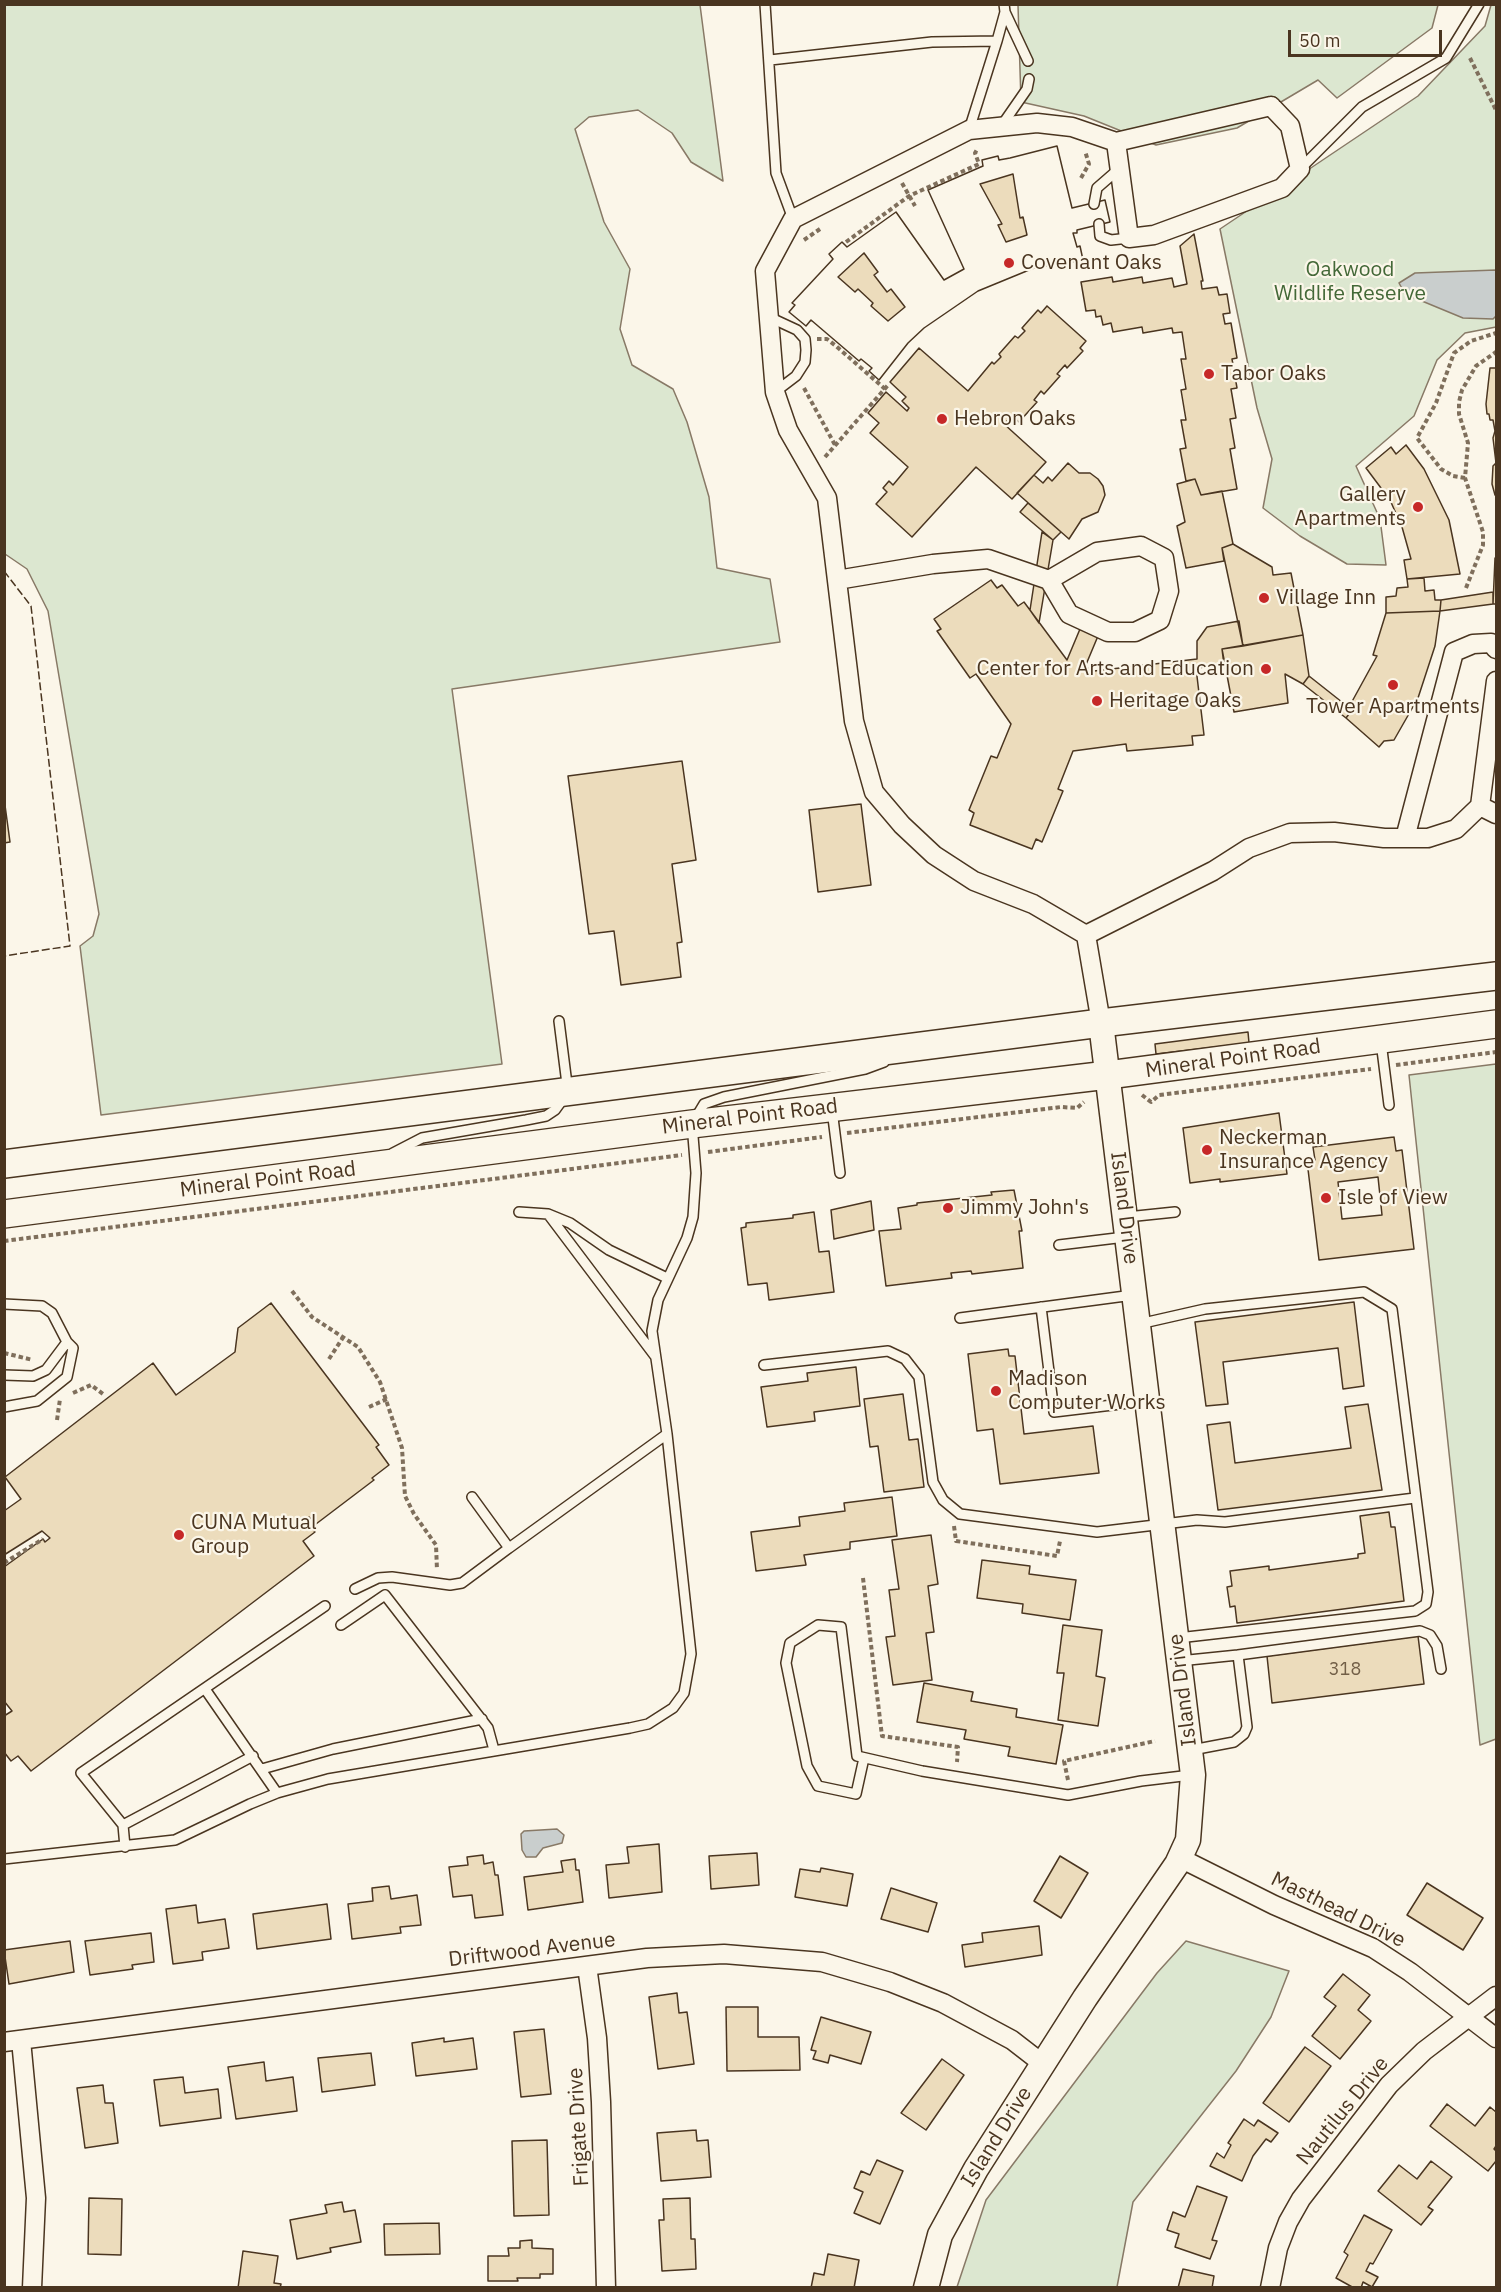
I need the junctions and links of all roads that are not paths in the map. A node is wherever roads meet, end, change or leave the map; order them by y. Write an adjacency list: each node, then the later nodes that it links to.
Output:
1 (765, 4): 5 (lane)
2 (1479, 4): 12 (lane)
3 (1004, 8): 4 (lane); 6 (lane)
4 (997, 41): 5 (lane); 9 (lane)
5 (770, 60): 14 (lane)
6 (1028, 61)
7 (1029, 79): 8 (lane)
8 (1000, 127): 9 (street); 10 (street)
9 (969, 130): 14 (street)
10 (1116, 142): 11 (street); 12 (street)
11 (1120, 168): 13 (lane); 16 (street)
12 (1300, 169): 16 (street)
13 (1094, 204)
14 (793, 219): 17 (street)
15 (1099, 224): 16 (lane)
16 (1129, 238)
17 (767, 316): 18 (street); 18 (lane)
18 (775, 392): 19 (street)
19 (837, 580): 20 (street); 25 (street)
20 (1049, 580): 20 (street)
21 (1497, 649): 24 (street)
22 (1497, 681): 23 (street)
23 (1488, 810): 24 (street)
24 (1405, 838): 25 (street)
25 (1086, 935): 28 (street)
26 (1497, 976): 28 (main road)
27 (559, 1021): 33 (lane)
28 (1101, 1023): 31 (main road); 32 (street, Island Drive)
29 (1497, 1024): 30 (main road, Mineral Point Road)
30 (1381, 1039): 32 (main road, Mineral Point Road); 34 (lane)
31 (929, 1047): 33 (main road); 36 (lane)
32 (1108, 1075): 35 (main road, Mineral Point Road); 44 (street, Island Drive)
33 (568, 1092): 37 (main road); 38 (lane)
34 (1389, 1105)
35 (832, 1107): 36 (main road, Mineral Point Road); 39 (lane)
36 (692, 1124): 38 (main road, Mineral Point Road); 46 (lane)
37 (4, 1164)
38 (364, 1168): 43 (main road, Mineral Point Road)
39 (840, 1173)
40 (519, 1212): 42 (lane)
41 (1175, 1212): 44 (lane)
42 (548, 1214): 46 (lane); 53 (lane)
43 (4, 1215)
44 (1126, 1227): 45 (lane); 47 (street, Island Drive)
45 (1059, 1245)
46 (667, 1278): 53 (lane)
47 (1135, 1294): 49 (lane); 51 (street, Island Drive)
48 (4, 1304): 52 (lane)
49 (1041, 1307): 50 (lane); 58 (lane)
50 (960, 1318)
51 (1138, 1324): 58 (street, Island Drive); 62 (lane)
52 (67, 1342): 55 (lane); 57 (lane)
53 (657, 1359): 60 (lane)
54 (764, 1365): 63 (lane)
55 (39, 1374): 56 (lane); 57 (lane)
56 (4, 1375)
57 (47, 1393): 59 (lane)
58 (1148, 1401): 63 (street, Island Drive)
59 (4, 1407)
60 (667, 1434): 64 (lane); 73 (lane)
61 (471, 1497): 64 (lane)
62 (1415, 1498): 63 (lane); 68 (lane)
63 (1163, 1524): 68 (street, Island Drive)
64 (508, 1548): 65 (lane)
65 (355, 1589)
66 (325, 1606): 71 (lane)
67 (341, 1625): 72 (lane)
68 (1178, 1650): 69 (lane); 74 (street, Island Drive)
69 (1238, 1655): 70 (lane); 74 (lane)
70 (1441, 1669)
71 (205, 1689): 75 (lane); 80 (lane)
72 (482, 1719): 73 (lane); 77 (lane)
73 (494, 1750): 79 (lane)
74 (1190, 1750): 78 (street, Island Drive)
75 (253, 1756): 77 (lane); 80 (lane)
76 (864, 1758): 76 (lane); 78 (lane)
77 (262, 1769): 79 (lane)
78 (1193, 1775): 82 (street, Island Drive)
79 (278, 1792): 81 (lane)
80 (123, 1825): 81 (lane)
81 (125, 1847): 83 (lane)
82 (1180, 1858): 86 (street, Masthead Drive); 89 (street, Island Drive)
83 (4, 1859)
84 (586, 1966): 88 (street, Driftwood Avenue); 89 (street, Driftwood Avenue); 91 (street, Frigate Drive)
85 (1497, 1996): 86 (street, Nautilus Drive)
86 (1469, 2016): 87 (street, Masthead Drive); 93 (street, Nautilus Drive)
87 (1497, 2038)
88 (13, 2041): 90 (street)
89 (1043, 2064): 92 (street, Island Drive)
90 (32, 2288)
91 (606, 2288)
92 (926, 2288)
93 (1270, 2288)

